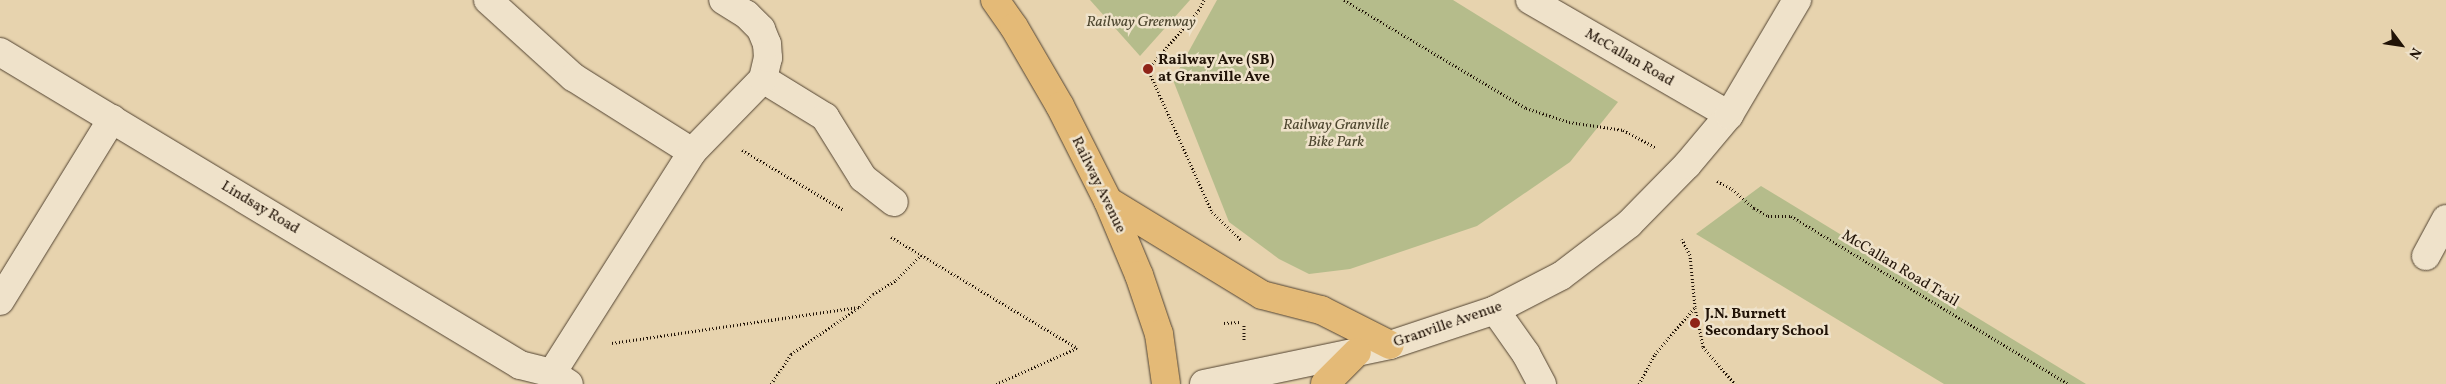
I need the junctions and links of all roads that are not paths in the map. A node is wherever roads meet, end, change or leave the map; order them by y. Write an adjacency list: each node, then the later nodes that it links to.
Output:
1 (488, 0): 10 (street)
2 (723, 0): 7 (street)
3 (995, 0): 11 (main road, Railway Avenue)
4 (1530, 0): 8 (street, McCallan Road)
5 (1797, 0): 8 (street, Granville Avenue)
6 (0, 52): 9 (street, Lindsay Road)
7 (763, 78): 10 (street); 12 (street)
8 (1729, 115): 16 (street, Granville Avenue)
9 (112, 119): 15 (street); 19 (street, Lindsay Road)
10 (692, 152): 20 (street)
11 (1108, 201): 17 (main road); 21 (main road, Railway Avenue)
12 (894, 202)
13 (2446, 219): 14 (street)
14 (2426, 256)
15 (0, 301)
16 (1495, 310): 17 (street, Granville Avenue); 24 (street)
17 (1390, 346): 18 (street, Granville Avenue)
18 (1357, 352): 22 (street, Granville Avenue); 23 (main road)
19 (518, 374): 20 (street, Lindsay Road)
20 (561, 378)
21 (1166, 384)
22 (1204, 384)
23 (1325, 384)
24 (1542, 384)

